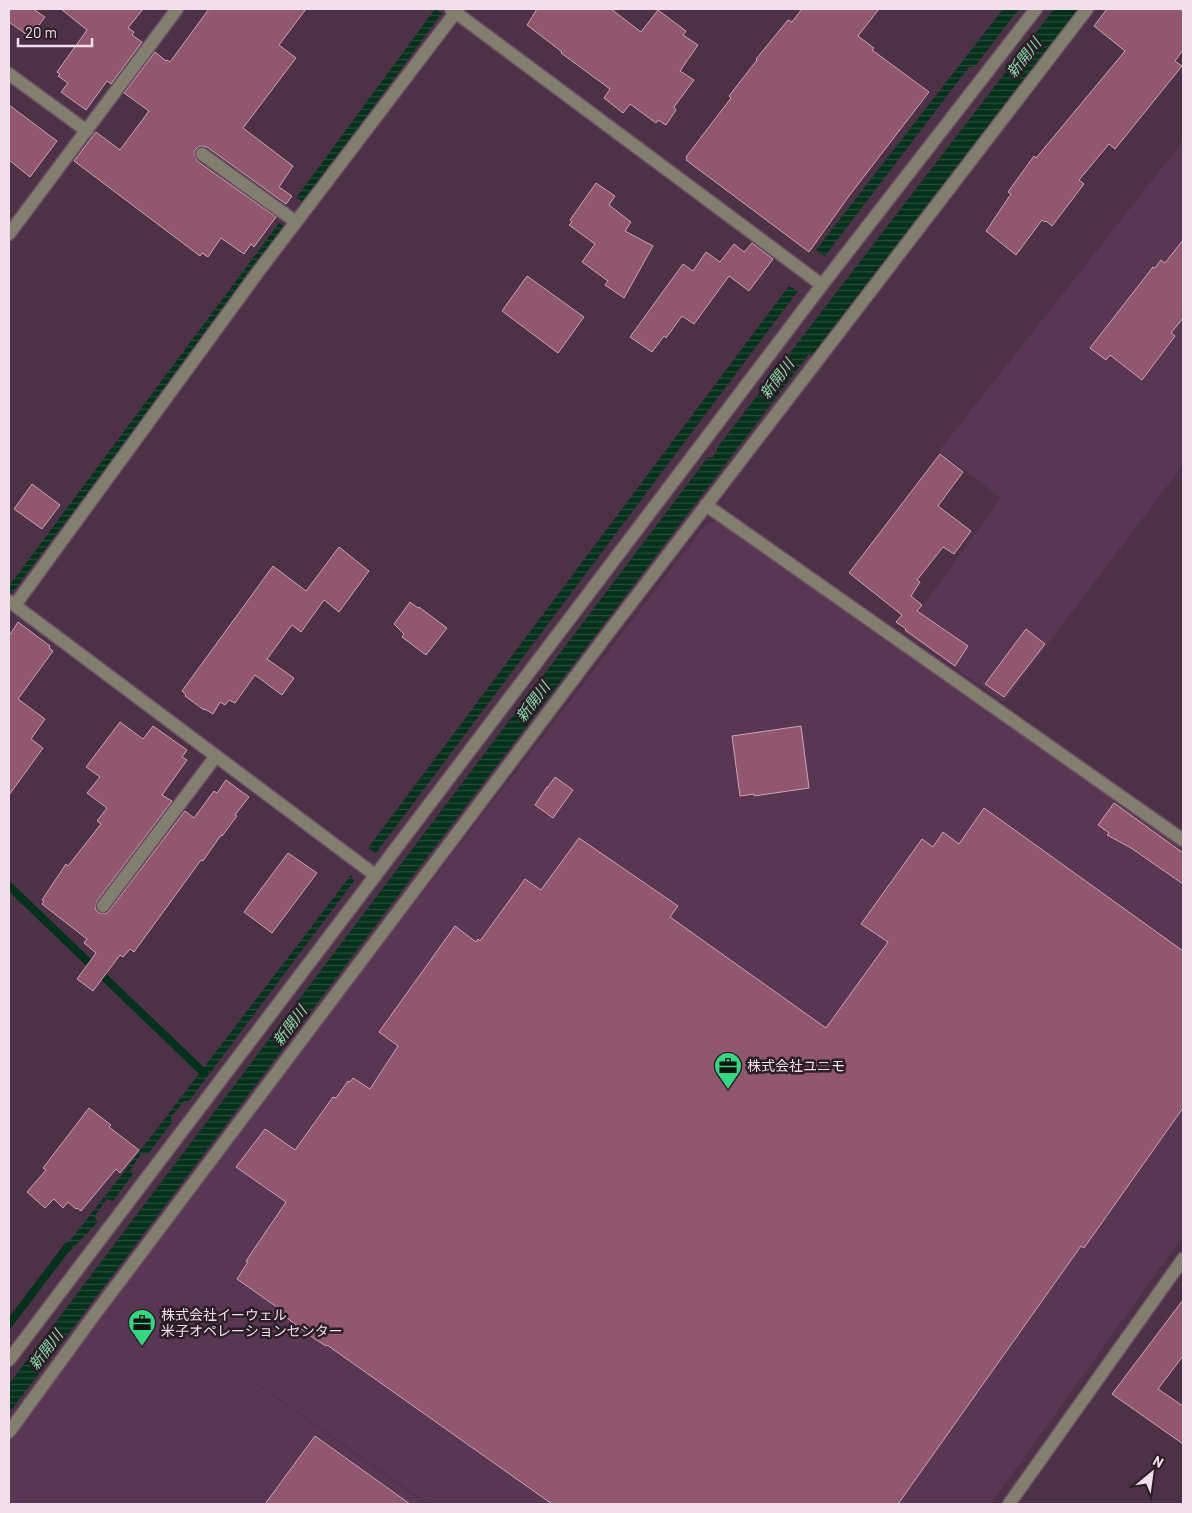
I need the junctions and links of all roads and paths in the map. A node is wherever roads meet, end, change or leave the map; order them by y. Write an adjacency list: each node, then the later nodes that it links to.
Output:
1 (177, 9): 6 (street)
2 (1088, 9): 11 (street)
3 (455, 10): 8 (street); 10 (street)
4 (1030, 11): 10 (street)
5 (9, 74): 6 (street)
6 (87, 131): 9 (street)
7 (202, 154): 8 (street)
8 (296, 222): 12 (street)
9 (9, 234)
10 (822, 285): 15 (street)
11 (706, 505): 14 (street); 19 (street)
12 (12, 603): 13 (street)
13 (216, 756): 15 (street); 16 (street)
14 (1183, 840)
15 (375, 875): 18 (street)
16 (103, 906)
17 (1183, 1261): 20 (street)
18 (9, 1360)
19 (9, 1432)
20 (1009, 1504)

